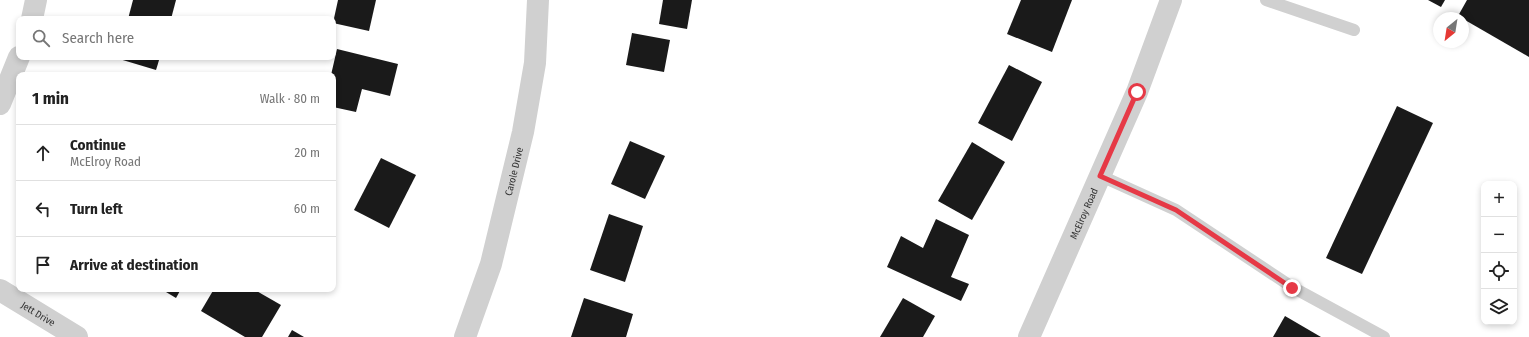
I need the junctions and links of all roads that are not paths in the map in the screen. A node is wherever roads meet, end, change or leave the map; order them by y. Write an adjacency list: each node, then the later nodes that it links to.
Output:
1 (36, 0): 5 (street)
2 (538, 0): 12 (street, Carole Drive)
3 (1171, 0): 9 (street, McElroy Road)
4 (1266, 0): 6 (lane)
5 (33, 16)
6 (1354, 30)
7 (18, 60): 8 (street)
8 (0, 104)
9 (1100, 176): 13 (street, McElroy Road); 14 (lane)
10 (0, 290): 11 (street, Jett Drive)
11 (77, 337)
12 (465, 337)
13 (1029, 337)
14 (1384, 337)

